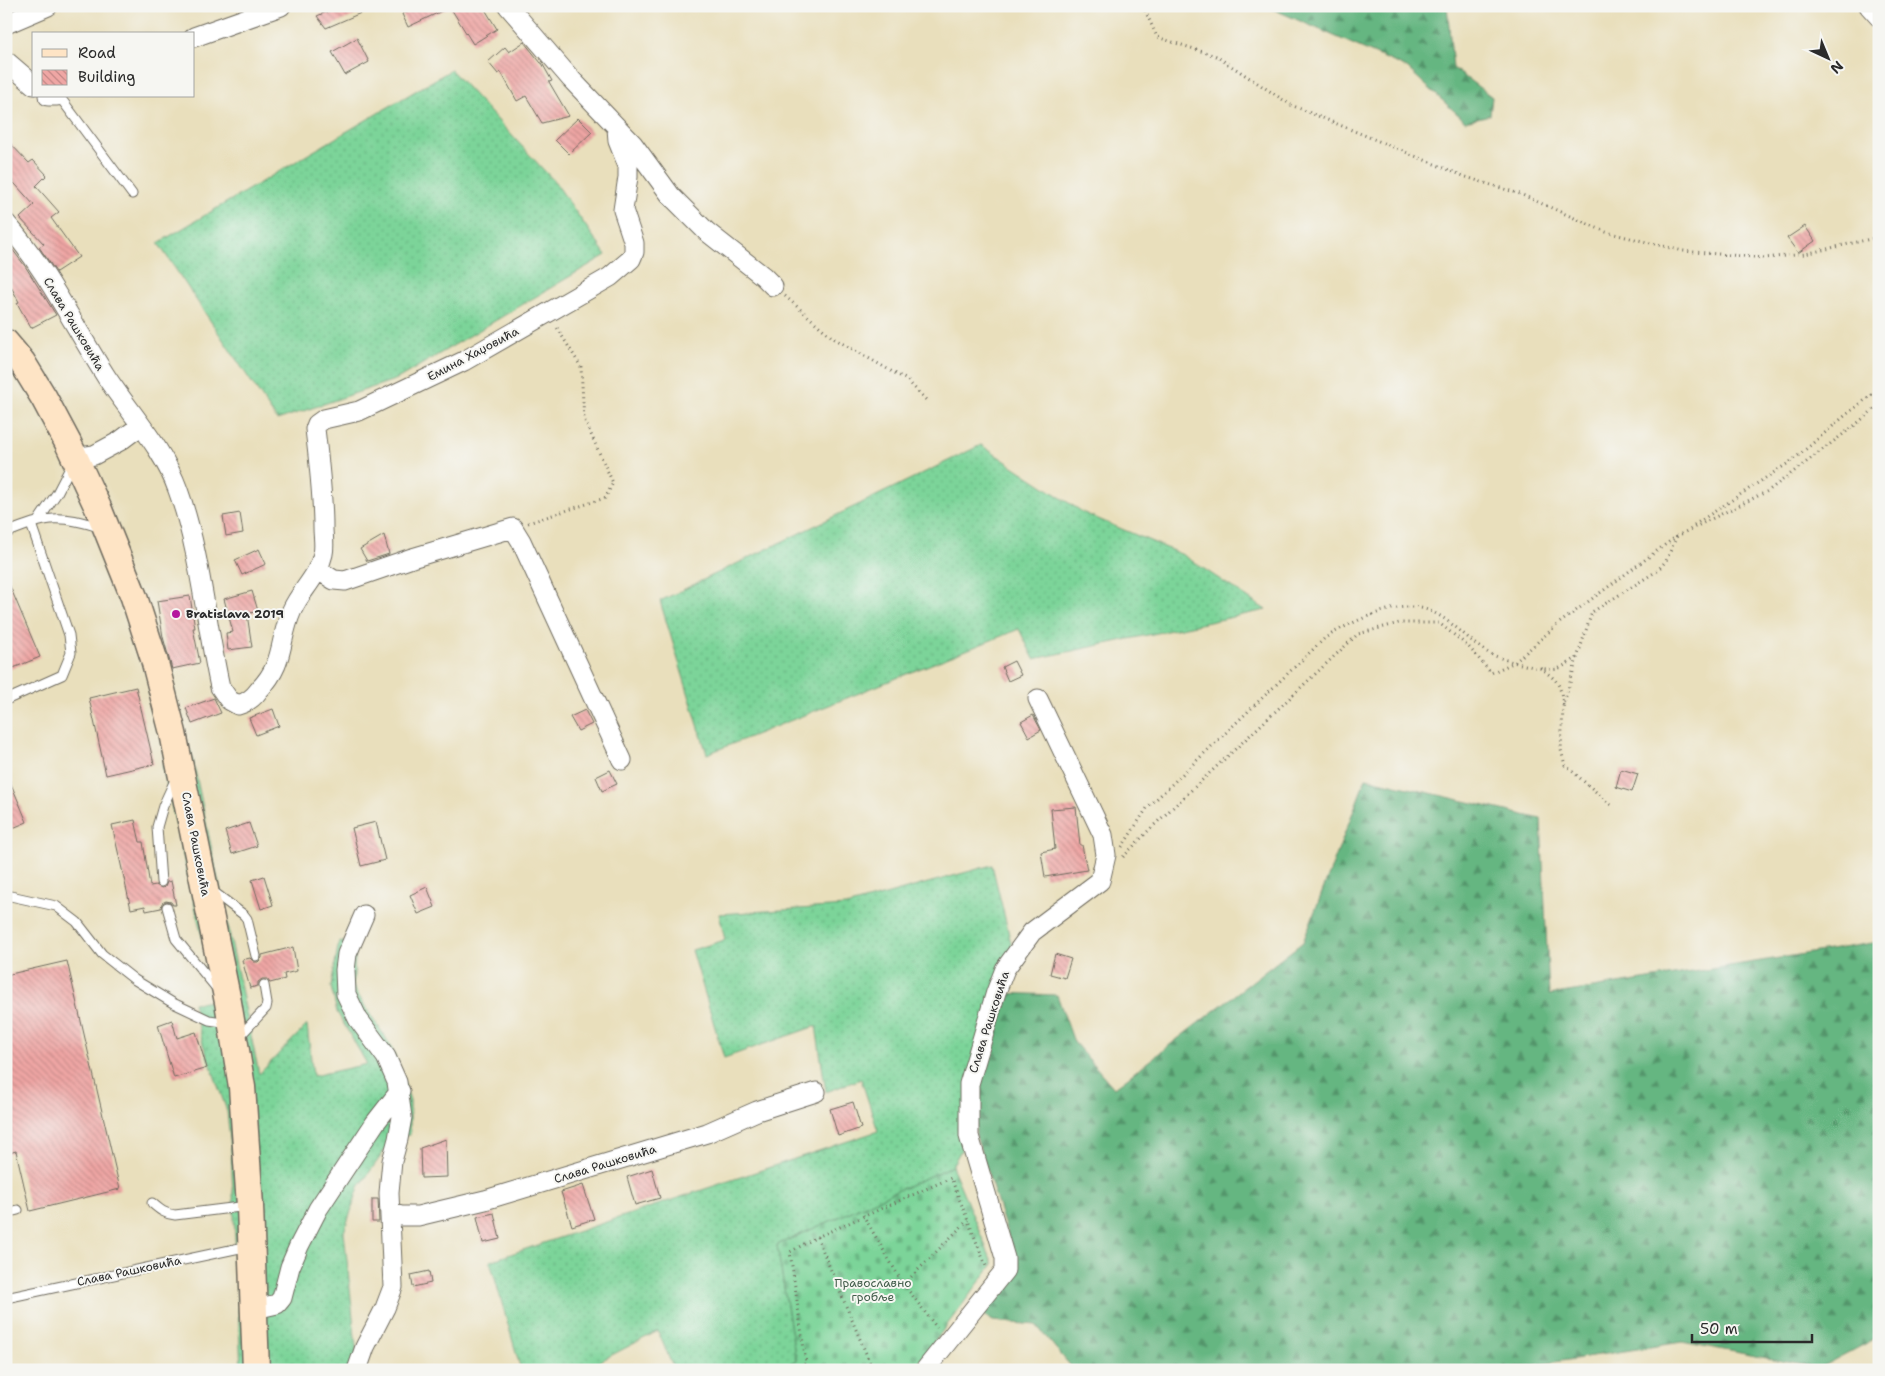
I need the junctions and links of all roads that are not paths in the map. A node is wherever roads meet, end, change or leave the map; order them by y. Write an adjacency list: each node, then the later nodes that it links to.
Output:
1 (48, 6): 6 (street)
2 (281, 6): 7 (street)
3 (508, 6): 11 (street)
4 (1869, 6): 5 (street)
5 (1879, 17)
6 (6, 24)
7 (195, 37)
8 (6, 61): 9 (street)
9 (32, 83)
10 (60, 98): 12 (lane)
11 (617, 128): 14 (street); 21 (street, Емина Хаџовића)
12 (132, 194)
13 (6, 223): 16 (street, Слава Рашковића)
14 (773, 286)
15 (14, 357): 17 (main road, Слава Рашковића)
16 (140, 426): 17 (street); 21 (street, Слава Рашковића)
17 (74, 458): 18 (lane); 19 (main road, Слава Рашковића)
18 (34, 522): 19 (lane); 20 (lane); 23 (lane)
19 (107, 530): 25 (main road, Слава Рашковића)
20 (6, 533)
21 (314, 577): 24 (street)
22 (1038, 699): 46 (street, Слава Рашковића)
23 (6, 700)
24 (622, 760)
25 (181, 766): 26 (lane); 27 (main road, Слава Рашковића)
26 (162, 882)
27 (204, 885): 31 (lane); 33 (main road, Слава Рашковића)
28 (6, 896): 33 (lane)
29 (167, 907): 33 (lane)
30 (364, 915): 34 (street)
31 (256, 956)
32 (264, 984): 33 (lane)
33 (232, 1023): 37 (main road, Слава Рашковића)
34 (400, 1091): 40 (street); 43 (street)
35 (816, 1092): 40 (street, Слава Рашковића)
36 (152, 1203): 37 (lane)
37 (250, 1206): 41 (main road, Слава Рашковића)
38 (18, 1210): 39 (lane)
39 (6, 1213)
40 (390, 1213): 45 (street)
41 (252, 1245): 42 (lane, Слава Рашковића); 43 (main road, Слава Рашковића)
42 (6, 1298)
43 (255, 1309): 44 (main road, Слава Рашковића)
44 (256, 1370)
45 (357, 1370)
46 (925, 1370)

